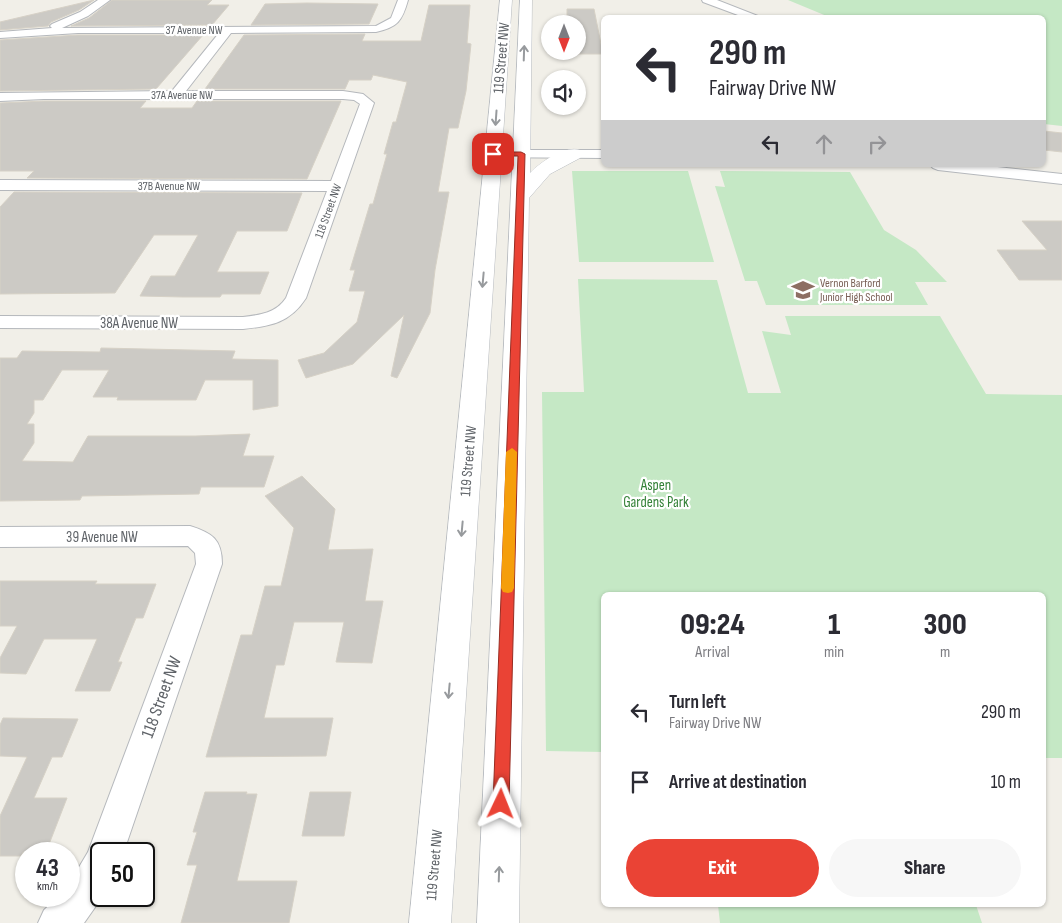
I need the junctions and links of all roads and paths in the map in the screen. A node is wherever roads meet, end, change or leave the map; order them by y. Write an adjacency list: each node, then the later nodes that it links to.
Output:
1 (105, 0): 8 (street)
2 (403, 0): 7 (street, 37 Avenue NW)
3 (506, 0): 13 (main road, 119 Street NW, one-way to 13)
4 (526, 0): 14 (main road, 119 Street NW, one-way to 4)
5 (707, 0): 6 (street)
6 (750, 15)
7 (227, 30): 8 (street, 37 Avenue NW); 10 (street)
8 (19, 34): 9 (street, 37 Avenue NW)
9 (0, 35)
10 (176, 95): 11 (street, 37A Avenue NW); 12 (street, 37A Avenue NW)
11 (0, 97)
12 (362, 99): 20 (street, 118 Street NW)
13 (493, 154): 14 (street); 29 (main road, 119 Street NW, one-way to 29)
14 (521, 154): 15 (street); 21 (main road, 119 Street NW)
15 (574, 154): 16 (street); 21 (main road)
16 (601, 154)
17 (956, 167): 18 (street)
18 (1062, 179)
19 (0, 186): 20 (street, 37B Avenue NW)
20 (338, 186): 22 (street, 118 Street NW)
21 (520, 196): 30 (main road, 119 Street NW, one-way to 21)
22 (277, 317): 23 (street, 38A Avenue NW)
23 (0, 322)
24 (0, 537): 25 (street, 39 Avenue NW)
25 (203, 540): 26 (street, 118 Street NW)
26 (109, 842)
27 (90, 885): 28 (street)
28 (61, 920)
29 (430, 923)
30 (498, 923)

